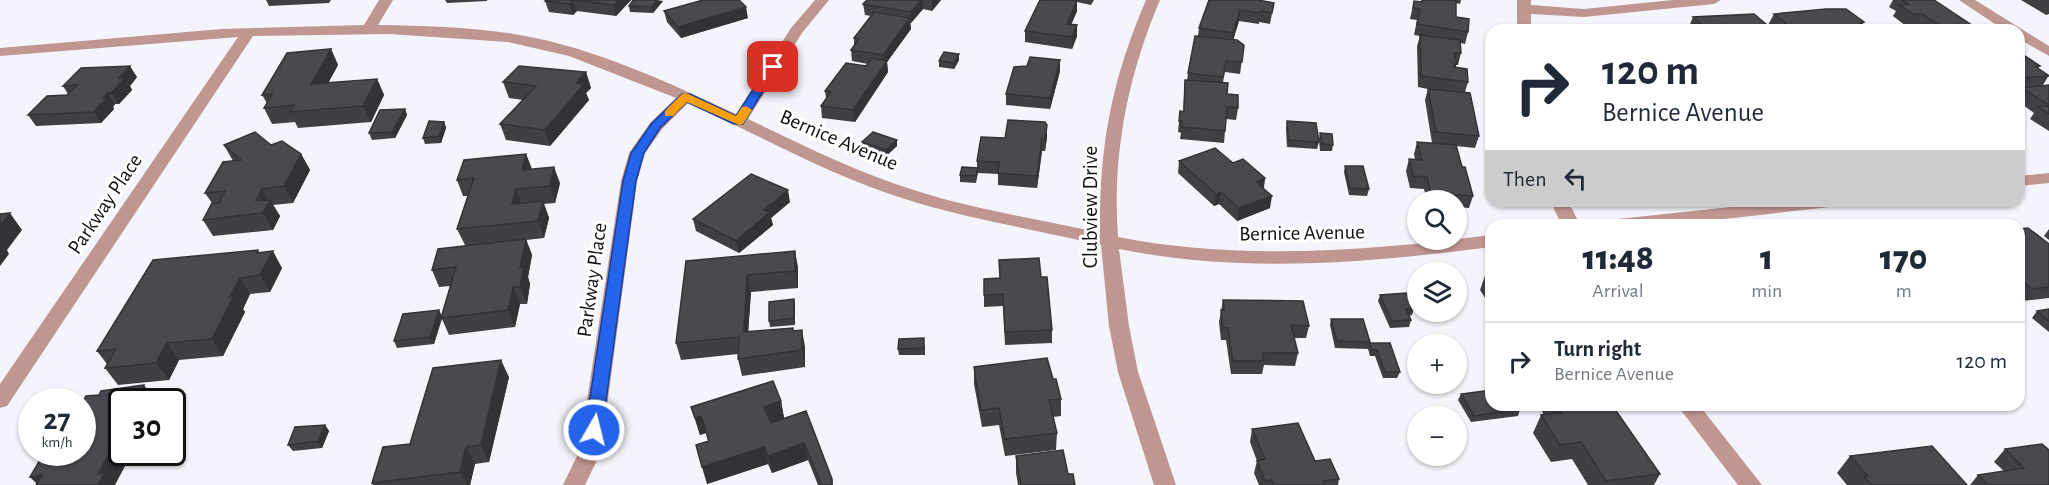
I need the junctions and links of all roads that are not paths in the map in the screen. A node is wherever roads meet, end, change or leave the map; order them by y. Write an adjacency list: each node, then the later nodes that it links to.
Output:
1 (386, 0): 9 (street)
2 (822, 0): 15 (street)
3 (1153, 0): 20 (street, Clubview Drive)
4 (1714, 0): 6 (street)
5 (1966, 0): 8 (street)
6 (1524, 4): 7 (street)
7 (1524, 24)
8 (2004, 24)
9 (369, 29): 10 (street, Bernice Avenue); 14 (street, Bernice Avenue)
10 (248, 32): 12 (street, Bernice Avenue); 22 (street, Parkway Place)
11 (2025, 37): 13 (street)
12 (0, 52)
13 (2049, 52)
14 (686, 97): 15 (street, Bernice Avenue); 24 (street, Parkway Place)
15 (739, 122): 20 (street, Bernice Avenue)
16 (2049, 178): 17 (street)
17 (2025, 181)
18 (1784, 207): 19 (street)
19 (1673, 219)
20 (1109, 239): 21 (street, Bernice Avenue); 25 (street, Clubview Drive)
21 (1485, 242)
22 (0, 400)
23 (1692, 411): 26 (street)
24 (574, 485)
25 (1165, 485)
26 (1751, 485)

